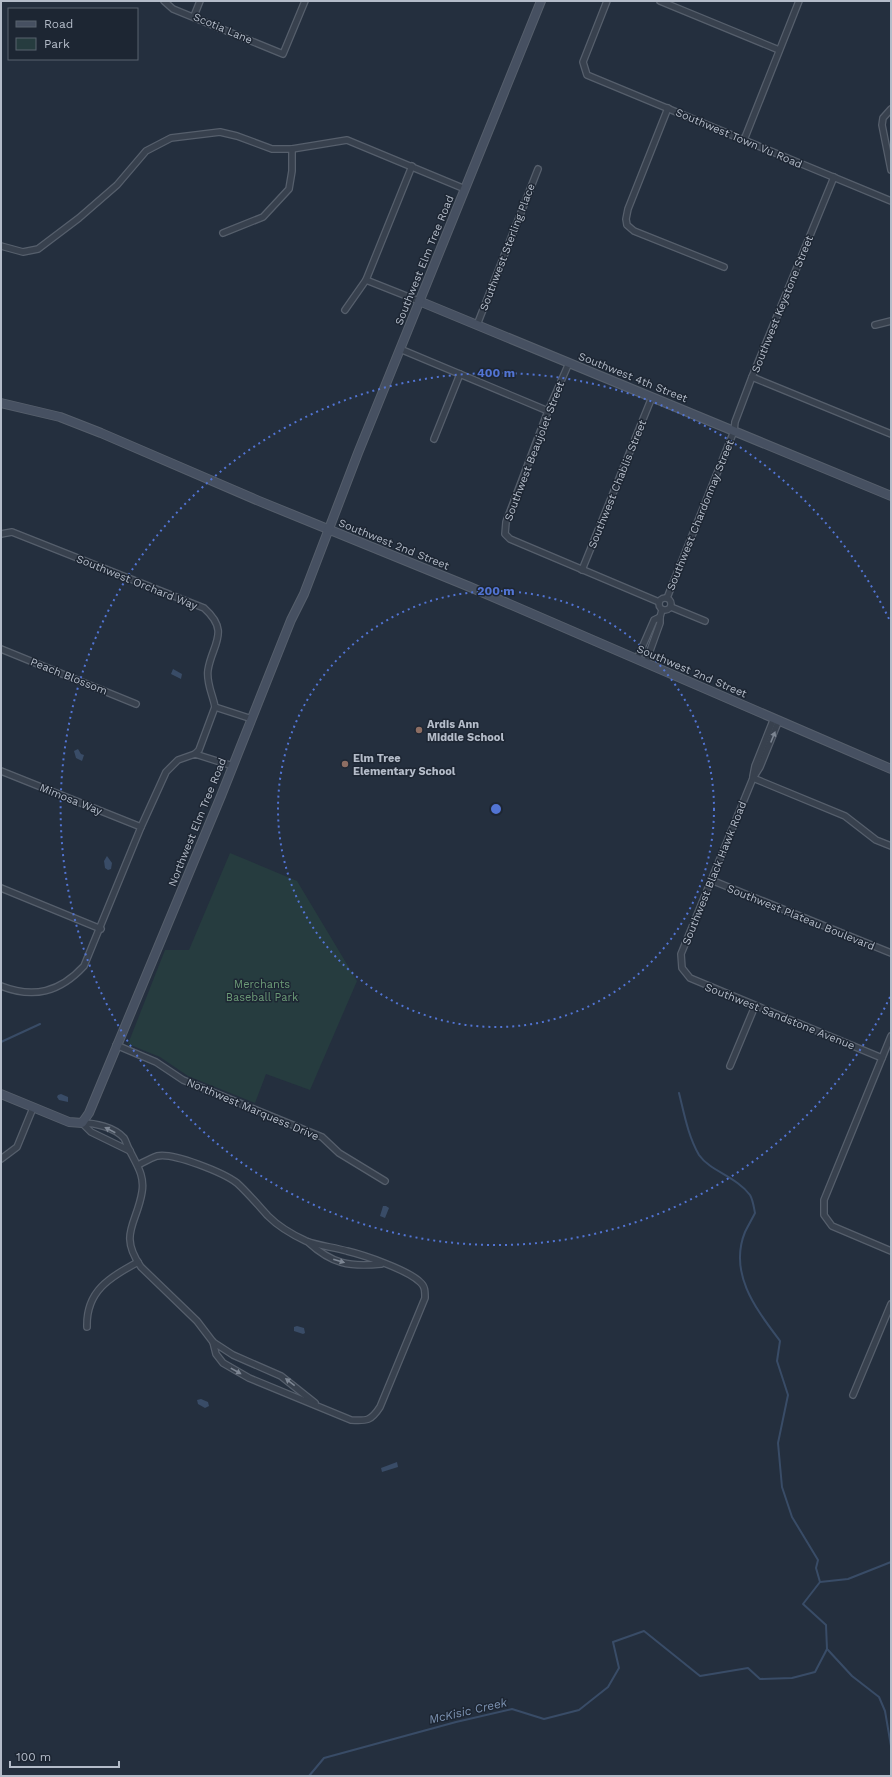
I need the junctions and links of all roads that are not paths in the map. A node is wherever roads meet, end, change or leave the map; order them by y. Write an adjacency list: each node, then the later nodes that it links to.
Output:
1 (164, 1): 8 (street, Scotia Lane)
2 (200, 1): 8 (street)
3 (305, 1): 8 (street, Scotia Lane)
4 (541, 1): 18 (street, Southwest Elm Tree Road)
5 (607, 1): 10 (street, Southwest Town Vu Road)
6 (660, 1): 9 (street)
7 (799, 1): 9 (street)
8 (194, 16)
9 (779, 50): 12 (street)
10 (668, 108): 12 (street, Southwest Town Vu Road); 22 (street)
11 (890, 110): 16 (street)
12 (744, 140): 17 (street, Southwest Town Vu Road)
13 (292, 149): 14 (street); 20 (street); 21 (street)
14 (412, 166): 18 (street); 23 (street)
15 (538, 168): 27 (street, Southwest Sterling Place)
16 (891, 170)
17 (834, 177): 19 (street, Southwest Town Vu Road); 32 (street, Southwest Keystone Street)
18 (465, 189): 24 (street, Southwest Elm Tree Road)
19 (891, 201)
20 (223, 233)
21 (1, 246)
22 (724, 266)
23 (366, 280): 24 (street, Southwest 4th Street); 25 (street)
24 (419, 301): 27 (street, Southwest 4th Street); 29 (street, Southwest Elm Tree Road)
25 (345, 310)
26 (891, 321): 28 (street)
27 (477, 325): 30 (street, Southwest 4th Street)
28 (875, 325)
29 (400, 349): 31 (street); 40 (street, Southwest Elm Tree Road)
30 (569, 363): 33 (street, Southwest 4th Street); 35 (street, Southwest Beaujolet Street)
31 (460, 374): 35 (street); 38 (street)
32 (752, 376): 36 (street, Southwest Keystone Street); 37 (street)
33 (652, 397): 36 (street, Southwest 4th Street); 42 (street, Southwest Chablis Street)
34 (1, 403): 40 (street, Southwest 2nd Street)
35 (548, 411): 42 (street, Southwest Beaujolet Street)
36 (734, 431): 39 (street, Southwest 4th Street); 43 (street, Southwest Chardonnay Street)
37 (891, 434)
38 (434, 439)
39 (891, 496)
40 (329, 529): 50 (street, Southwest 2nd Street); 55 (street, Northwest Elm Tree Road)
41 (1, 534): 53 (street, Southwest Orchard Way)
42 (582, 570): 44 (street)
43 (667, 598): 44 (street); 45 (street)
44 (659, 602): 46 (street)
45 (671, 607): 46 (street); 48 (street)
46 (662, 610): 47 (street)
47 (660, 616): 50 (street); 51 (street)
48 (705, 621)
49 (1, 649): 52 (street, Peach Blossom)
50 (637, 659): 51 (street, Southwest 2nd Street)
51 (646, 662): 54 (street, Southwest 2nd Street)
52 (136, 704)
53 (215, 707): 55 (street); 56 (street)
54 (777, 719): 58 (street, Southwest 2nd Street); 60 (street, Southwest Black Hawk Road)
55 (252, 720): 57 (street, Northwest Elm Tree Road)
56 (195, 754): 57 (street); 61 (street)
57 (233, 766): 71 (street, Northwest Elm Tree Road)
58 (891, 769)
59 (1, 771): 61 (street, Mimosa Way)
60 (753, 778): 62 (street); 63 (street, Southwest Black Hawk Road)
61 (141, 827): 65 (street)
62 (891, 846)
63 (711, 880): 66 (street, Southwest Plateau Boulevard); 67 (street, Southwest Black Hawk Road)
64 (1, 888): 65 (street)
65 (100, 929): 68 (street)
66 (891, 953)
67 (682, 968): 69 (street, Southwest Sandstone Avenue)
68 (1, 986)
69 (755, 1006): 72 (street, Southwest Sandstone Avenue); 73 (street)
70 (891, 1036): 72 (street)
71 (116, 1044): 76 (street, Northwest Elm Tree Road); 80 (street, Northwest Marquess Drive)
72 (882, 1058): 82 (street)
73 (730, 1066)
74 (1, 1094): 75 (street)
75 (33, 1108): 76 (street); 78 (street)
76 (82, 1123): 77 (street); 77 (street, one-way to 76)
77 (130, 1151): 79 (street)
78 (1, 1159)
79 (138, 1165): 81 (street); 83 (street)
80 (385, 1181)
81 (306, 1241): 84 (street); 84 (street, one-way to 84)
82 (891, 1252)
83 (138, 1262): 86 (street); 87 (street)
84 (384, 1264): 89 (street)
85 (891, 1304): 88 (street)
86 (87, 1327)
87 (213, 1342): 89 (street, one-way to 87); 89 (street, one-way to 89)
88 (853, 1395)
89 (320, 1407)

